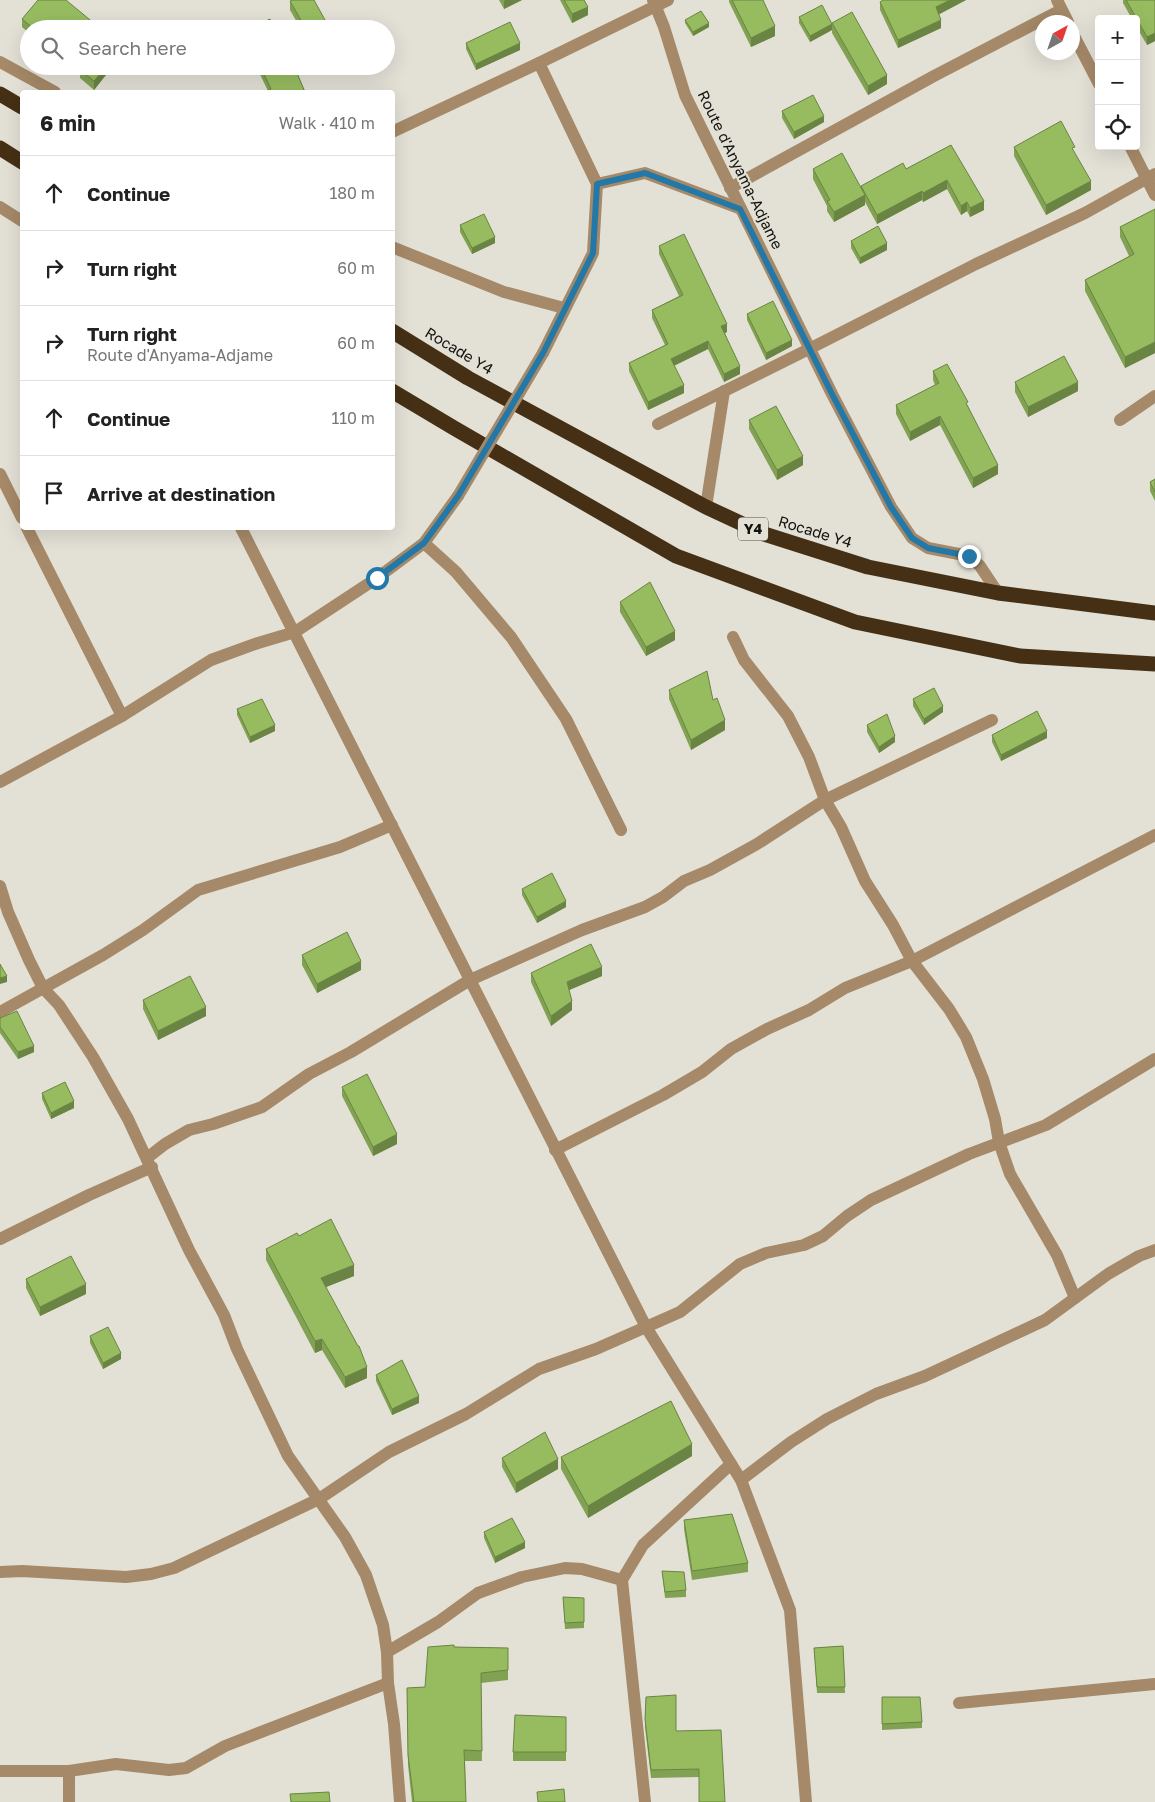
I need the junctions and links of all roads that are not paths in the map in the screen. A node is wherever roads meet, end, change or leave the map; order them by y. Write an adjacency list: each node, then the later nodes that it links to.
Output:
1 (659, 2): 5 (street); 18 (street, Route d'Anyama-Adjame)
2 (1059, 5): 18 (street)
3 (1080, 47): 8 (street)
4 (0, 62): 6 (street)
5 (539, 63): 12 (street); 17 (street)
6 (20, 73)
7 (24, 75): 9 (street)
8 (1095, 76)
9 (51, 90)
10 (0, 94): 11 (highway)
11 (20, 106)
12 (395, 131)
13 (0, 148): 15 (highway)
14 (1133, 150): 16 (street)
15 (20, 161)
16 (1150, 176): 19 (street); 26 (street)
17 (597, 184): 21 (street); 24 (street)
18 (730, 188): 21 (street, Route d'Anyama-Adjame)
19 (1155, 194)
20 (0, 207): 22 (street)
21 (740, 209): 26 (street, Route d'Anyama-Adjame)
22 (20, 219)
23 (395, 249): 24 (street)
24 (564, 308): 37 (street, bridge)
25 (395, 333): 33 (highway, Rocade Y4 / Y4)
26 (809, 350): 27 (street); 38 (street, Route d'Anyama-Adjame)
27 (724, 391): 31 (street); 33 (street)
28 (395, 393): 42 (highway)
29 (1155, 396): 30 (street)
30 (1120, 420)
31 (658, 424)
32 (0, 474): 34 (street)
33 (706, 506): 38 (highway, Rocade Y4 / Y4)
34 (20, 514)
35 (28, 530): 43 (street)
36 (242, 530): 40 (street)
37 (424, 543): 40 (street); 48 (street)
38 (998, 593): 39 (highway, Rocade Y4 / Y4)
39 (1155, 613)
40 (295, 632): 43 (street); 47 (street)
41 (734, 637): 46 (street)
42 (1155, 664)
43 (122, 716): 45 (street)
44 (992, 720): 46 (street)
45 (0, 782)
46 (825, 800): 51 (street); 52 (street)
47 (392, 825): 52 (street); 53 (street)
48 (621, 830)
49 (1155, 835): 51 (street)
50 (0, 886): 53 (street)
51 (912, 961): 56 (street); 57 (street)
52 (470, 980): 57 (street); 58 (street)
53 (43, 988): 54 (street); 58 (street)
54 (0, 1012)
55 (1155, 1059): 56 (street)
56 (999, 1142): 61 (street); 62 (street)
57 (556, 1150): 62 (street)
58 (150, 1162): 59 (street); 65 (street)
59 (0, 1239)
60 (1155, 1250): 61 (street)
61 (1076, 1298): 64 (street)
62 (646, 1327): 63 (street); 65 (street)
63 (731, 1464): 64 (street); 67 (street)
64 (741, 1480): 77 (street)
65 (319, 1499): 66 (street); 68 (street)
66 (0, 1572)
67 (622, 1580): 68 (street); 76 (street)
68 (387, 1652): 69 (street)
69 (388, 1683): 73 (street); 75 (street)
70 (1155, 1684): 71 (street)
71 (959, 1703)
72 (0, 1771): 73 (street)
73 (68, 1771): 74 (street)
74 (69, 1802)
75 (400, 1802)
76 (645, 1802)
77 (806, 1802)

